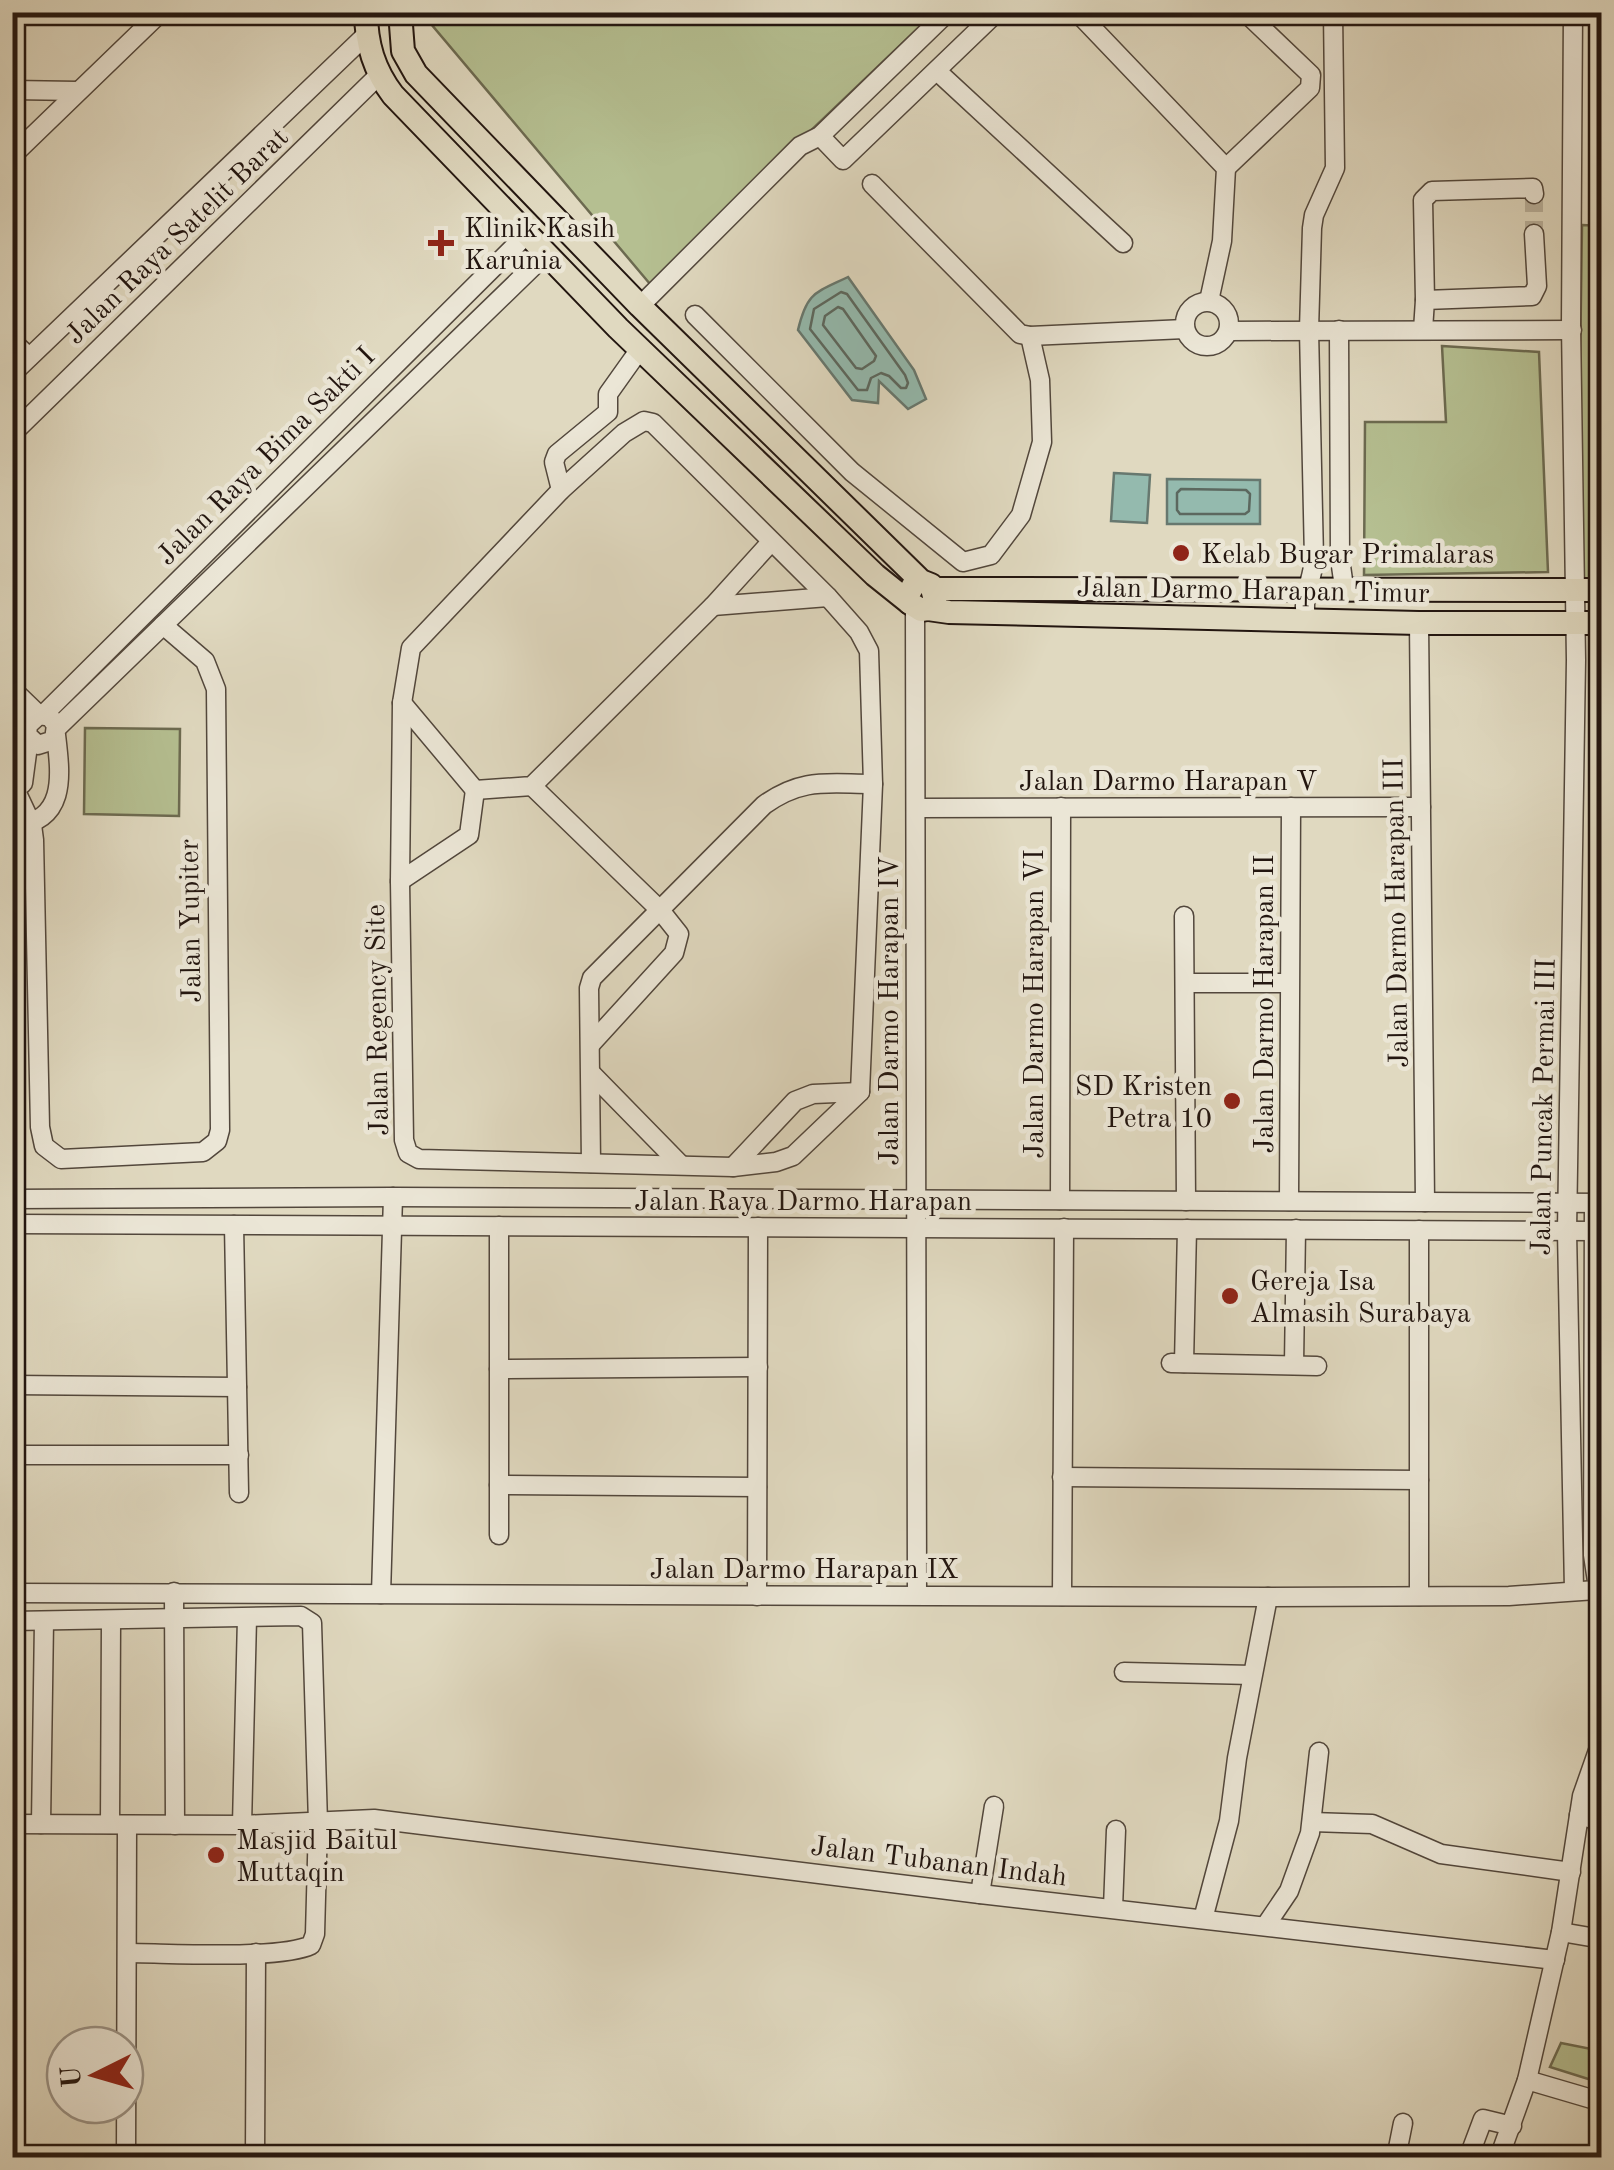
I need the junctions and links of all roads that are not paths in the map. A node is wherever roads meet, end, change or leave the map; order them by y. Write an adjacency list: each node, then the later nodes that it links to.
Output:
1 (161, 12): 13 (street)
2 (400, 12): 27 (main road)
3 (948, 12): 14 (street)
4 (997, 12): 10 (street)
5 (1077, 12): 16 (street)
6 (1246, 12): 16 (street)
7 (1333, 12): 32 (street)
8 (1574, 12): 35 (street)
9 (366, 24): 11 (main road); 39 (street, Jalan Raya Satelit Barat)
10 (938, 72): 14 (street); 21 (street)
11 (378, 76): 20 (main road); 42 (street, Jalan Raya Satelit Barat)
12 (12, 90): 13 (street)
13 (78, 91): 15 (street)
14 (820, 136): 27 (street)
15 (12, 156)
16 (1226, 168): 26 (street)
17 (872, 184): 36 (street)
18 (1534, 194): 25 (street)
19 (1534, 234): 25 (street)
20 (526, 235): 22 (main road); 23 (street, Jalan Raya Bima Sakti I)
21 (1123, 242)
22 (545, 255): 24 (street, Jalan Raya Bima Sakti I); 29 (main road)
23 (480, 278): 24 (street); 63 (street, Jalan Raya Bima Sakti I)
24 (499, 298): 57 (street, Jalan Raya Bima Sakti I)
25 (1425, 300): 34 (street)
26 (1209, 301): 30 (street); 31 (street)
27 (640, 306): 29 (main road); 53 (main road)
28 (695, 315): 36 (street)
29 (618, 328): 38 (main road)
30 (1184, 329): 31 (street); 36 (street)
31 (1229, 330): 32 (street)
32 (1309, 330): 33 (street); 46 (street)
33 (1339, 330): 34 (street); 47 (street)
34 (1424, 330): 35 (street)
35 (1572, 333): 49 (street)
36 (1030, 336)
37 (12, 342): 39 (street)
38 (640, 349): 41 (street); 53 (main road)
39 (29, 357): 40 (street, Jalan Raya Satelit Barat)
40 (12, 374)
41 (608, 412): 43 (street); 44 (street)
42 (12, 434)
43 (624, 434): 44 (street, Jalan Regency Site); 45 (street)
44 (561, 490): 61 (street, Jalan Regency Site)
45 (771, 542): 52 (street); 54 (street)
46 (1314, 559): 47 (street); 48 (street)
47 (1340, 559): 51 (street)
48 (1308, 590): 51 (main road, Jalan Darmo Harapan Timur); 53 (main road, Jalan Darmo Harapan Timur); 55 (street)
49 (1574, 590): 50 (main road, Jalan Darmo Harapan Timur); 51 (main road, Jalan Darmo Harapan Timur); 59 (street, Jalan Puncak Permai III)
50 (1602, 590)
51 (1348, 591)
52 (828, 598): 54 (street); 65 (street)
53 (922, 598): 55 (main road, Jalan Darmo Harapan Timur); 71 (street, Jalan Darmo Harapan IV)
54 (712, 606): 66 (street)
55 (1308, 620): 58 (main road, Jalan Darmo Harapan Timur)
56 (1602, 623): 59 (main road, Jalan Darmo Harapan Timur)
57 (163, 624): 63 (street, Jalan Raya Bima Sakti I); 73 (street, Jalan Yupiter)
58 (1419, 624): 59 (main road, Jalan Darmo Harapan Timur); 70 (street, Jalan Darmo Harapan III)
59 (1576, 624): 85 (street, Jalan Puncak Permai III)
60 (12, 689): 63 (street)
61 (402, 703): 67 (street); 74 (street, Jalan Regency Site)
62 (12, 720): 64 (street)
63 (49, 723): 64 (street); 64 (street); 73 (street)
64 (28, 736): 68 (street)
65 (874, 784): 75 (street); 81 (street)
66 (532, 786): 67 (street); 75 (street)
67 (475, 790): 74 (street, Jalan Regency Site)
68 (14, 792): 73 (street)
69 (1292, 807): 70 (street, Jalan Darmo Harapan V); 72 (street, Jalan Darmo Harapan V); 77 (street, Jalan Darmo Harapan II)
70 (1421, 807): 92 (street, Jalan Darmo Harapan III)
71 (916, 808): 72 (street, Jalan Darmo Harapan V); 88 (street, Jalan Darmo Harapan IV)
72 (1061, 808): 89 (street, Jalan Darmo Harapan VI)
73 (22, 826)
74 (400, 881): 82 (street, Jalan Regency Site)
75 (660, 910): 79 (street); 79 (street)
76 (1184, 916): 78 (street)
77 (1290, 983): 78 (street); 91 (street, Jalan Darmo Harapan II)
78 (1185, 984): 90 (street)
79 (592, 1044): 80 (street)
80 (592, 1074): 82 (street); 83 (street)
81 (860, 1092): 84 (street, Jalan Regency Site); 84 (street)
82 (591, 1163): 83 (street, Jalan Regency Site)
83 (681, 1165): 84 (street, Jalan Regency Site)
84 (733, 1168)
85 (1567, 1196): 92 (street, Jalan Raya Darmo Harapan); 93 (street, Jalan Raya Darmo Harapan); 104 (street, Jalan Puncak Permai III)
86 (393, 1197): 87 (street, Jalan Raya Darmo Harapan); 88 (street, Jalan Raya Darmo Harapan); 96 (street)
87 (12, 1199)
88 (916, 1200): 89 (street, Jalan Raya Darmo Harapan); 99 (street, Jalan Darmo Harapan IV)
89 (1060, 1200): 90 (street, Jalan Raya Darmo Harapan)
90 (1186, 1201): 91 (street, Jalan Raya Darmo Harapan)
91 (1289, 1201): 92 (street, Jalan Raya Darmo Harapan)
92 (1425, 1202)
93 (1598, 1203): 105 (street, Jalan Puncak Permai III)
94 (12, 1224): 95 (street, Jalan Raya Darmo Harapan)
95 (234, 1225): 96 (street, Jalan Raya Darmo Harapan); 111 (street)
96 (393, 1225): 97 (street, Jalan Raya Darmo Harapan); 124 (street)
97 (500, 1226): 98 (street, Jalan Raya Darmo Harapan); 109 (street)
98 (758, 1227): 99 (street, Jalan Raya Darmo Harapan); 108 (street)
99 (917, 1228): 100 (street, Jalan Raya Darmo Harapan); 125 (street, Jalan Darmo Harapan IV)
100 (1064, 1228): 101 (street, Jalan Raya Darmo Harapan); 114 (street)
101 (1187, 1229): 102 (street, Jalan Raya Darmo Harapan); 106 (street)
102 (1296, 1229): 103 (street, Jalan Raya Darmo Harapan); 106 (street)
103 (1419, 1230): 104 (street, Jalan Raya Darmo Harapan); 115 (street)
104 (1567, 1230): 105 (street, Jalan Raya Darmo Harapan); 120 (street, Jalan Puncak Permai III)
105 (1598, 1230): 121 (street, Jalan Puncak Permai III)
106 (1294, 1366): 107 (street)
107 (1316, 1366)
108 (758, 1367): 109 (street); 117 (street)
109 (499, 1369): 116 (street)
110 (12, 1385): 111 (street)
111 (237, 1387): 112 (street)
112 (239, 1454): 113 (street); 118 (street)
113 (12, 1455)
114 (1062, 1477): 115 (street); 127 (street)
115 (1419, 1480): 128 (street)
116 (499, 1485): 117 (street); 119 (street)
117 (757, 1487): 126 (street)
118 (240, 1494)
119 (498, 1534)
120 (1574, 1590): 121 (street, Jalan Darmo Harapan IX); 128 (street, Jalan Darmo Harapan IX)
121 (1596, 1590): 130 (street)
122 (174, 1592): 123 (street, Jalan Darmo Harapan IX); 124 (street, Jalan Darmo Harapan IX); 132 (street)
123 (12, 1593)
124 (381, 1594): 126 (street, Jalan Darmo Harapan IX)
125 (918, 1594): 126 (street, Jalan Darmo Harapan IX); 127 (street, Jalan Darmo Harapan IX)
126 (756, 1596)
127 (1062, 1596): 129 (street, Jalan Darmo Harapan IX)
128 (1419, 1596): 129 (street, Jalan Darmo Harapan IX)
129 (1268, 1597): 137 (street)
130 (1602, 1614)
131 (247, 1618): 132 (street); 147 (street); 149 (street)
132 (176, 1620): 135 (street); 148 (street)
133 (44, 1621): 134 (street); 135 (street); 145 (street)
134 (12, 1622)
135 (111, 1622): 146 (street)
136 (1124, 1672): 137 (street)
137 (1252, 1675): 154 (street)
138 (1602, 1739): 141 (street)
139 (1319, 1752): 142 (street)
140 (994, 1806): 152 (street)
141 (1579, 1815): 143 (street); 151 (street)
142 (1312, 1822): 151 (street); 155 (street)
143 (1602, 1822)
144 (12, 1824): 145 (street, Jalan Tubanan Indah)
145 (41, 1824): 146 (street, Jalan Tubanan Indah)
146 (118, 1824): 148 (street, Jalan Tubanan Indah); 159 (street)
147 (318, 1824): 149 (street, Jalan Tubanan Indah); 152 (street, Jalan Tubanan Indah); 158 (street)
148 (175, 1825): 149 (street, Jalan Tubanan Indah)
149 (242, 1825)
150 (1116, 1830): 153 (street)
151 (1570, 1872): 156 (street)
152 (980, 1894): 153 (street, Jalan Tubanan Indah)
153 (1113, 1908): 154 (street, Jalan Tubanan Indah)
154 (1203, 1919): 155 (street, Jalan Tubanan Indah)
155 (1266, 1925): 160 (street, Jalan Tubanan Indah)
156 (1562, 1932): 157 (street); 160 (street)
157 (1602, 1939)
158 (256, 1952): 159 (street); 166 (street)
159 (128, 1953): 165 (street)
160 (1555, 1960): 161 (street)
161 (1528, 2080): 162 (street); 164 (street)
162 (1602, 2102)
163 (1404, 2123): 167 (street)
164 (1512, 2126): 168 (street); 169 (street)
165 (126, 2158)
166 (255, 2158)
167 (1396, 2158)
168 (1479, 2158)
169 (1499, 2158)

